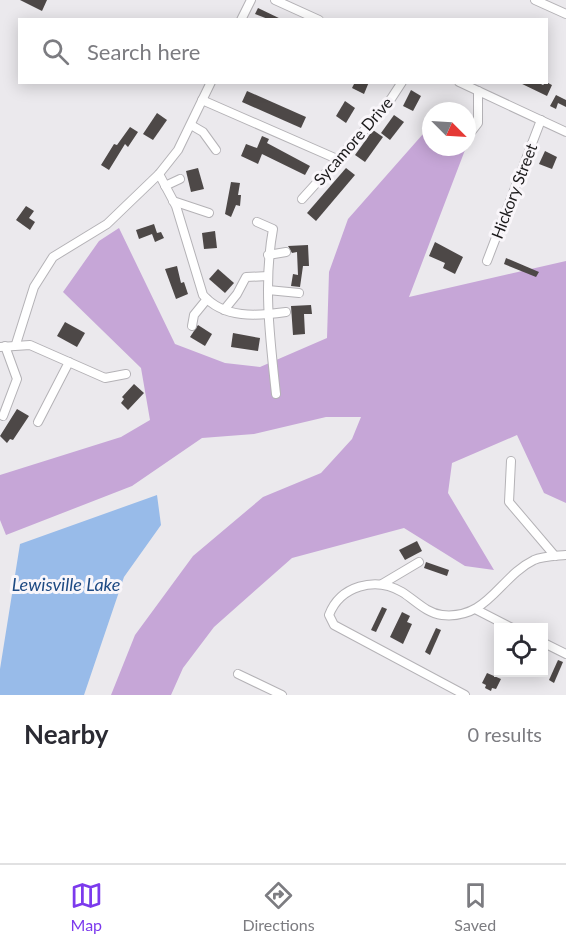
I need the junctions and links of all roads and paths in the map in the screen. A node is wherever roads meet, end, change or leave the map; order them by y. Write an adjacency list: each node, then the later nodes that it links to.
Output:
1 (251, 0): 5 (street)
2 (276, 0): 6 (street)
3 (535, 0): 4 (street)
4 (566, 14)
5 (242, 18)
6 (315, 18)
7 (210, 84): 11 (street)
8 (401, 84): 17 (street, Sycamore Drive)
9 (463, 84): 10 (street)
10 (478, 91): 12 (street); 14 (street)
11 (202, 100): 13 (street); 17 (street)
12 (541, 120): 15 (street); 27 (street, Hickory Street)
13 (191, 125): 16 (street); 18 (street)
14 (476, 126)
15 (566, 132)
16 (216, 150)
17 (337, 159): 21 (street, Sycamore Drive)
18 (159, 174): 20 (street); 36 (street)
19 (180, 179): 20 (street)
20 (165, 186): 22 (street)
21 (302, 198)
22 (173, 201): 23 (street); 31 (street)
23 (209, 213)
24 (257, 222): 26 (street)
25 (286, 252): 26 (street)
26 (268, 255): 28 (street)
27 (487, 261)
28 (268, 276): 29 (street); 32 (street)
29 (268, 290): 30 (street); 34 (street)
30 (299, 293)
31 (207, 299): 32 (street); 35 (street)
32 (224, 310): 34 (street)
33 (286, 312): 34 (street)
34 (268, 315): 40 (street)
35 (192, 326)
36 (16, 345): 37 (street); 38 (street)
37 (3, 346): 41 (street)
38 (69, 362): 39 (street); 42 (street)
39 (126, 374)
40 (276, 394)
41 (3, 416)
42 (38, 422)
43 (511, 461): 45 (street)
44 (566, 555): 45 (street)
45 (555, 556): 48 (street)
46 (419, 561): 47 (street)
47 (382, 584): 48 (street); 54 (street)
48 (477, 610): 49 (street)
49 (504, 623)
50 (548, 645): 51 (street)
51 (566, 654)
52 (238, 674): 53 (street)
53 (282, 695)
54 (465, 695)

